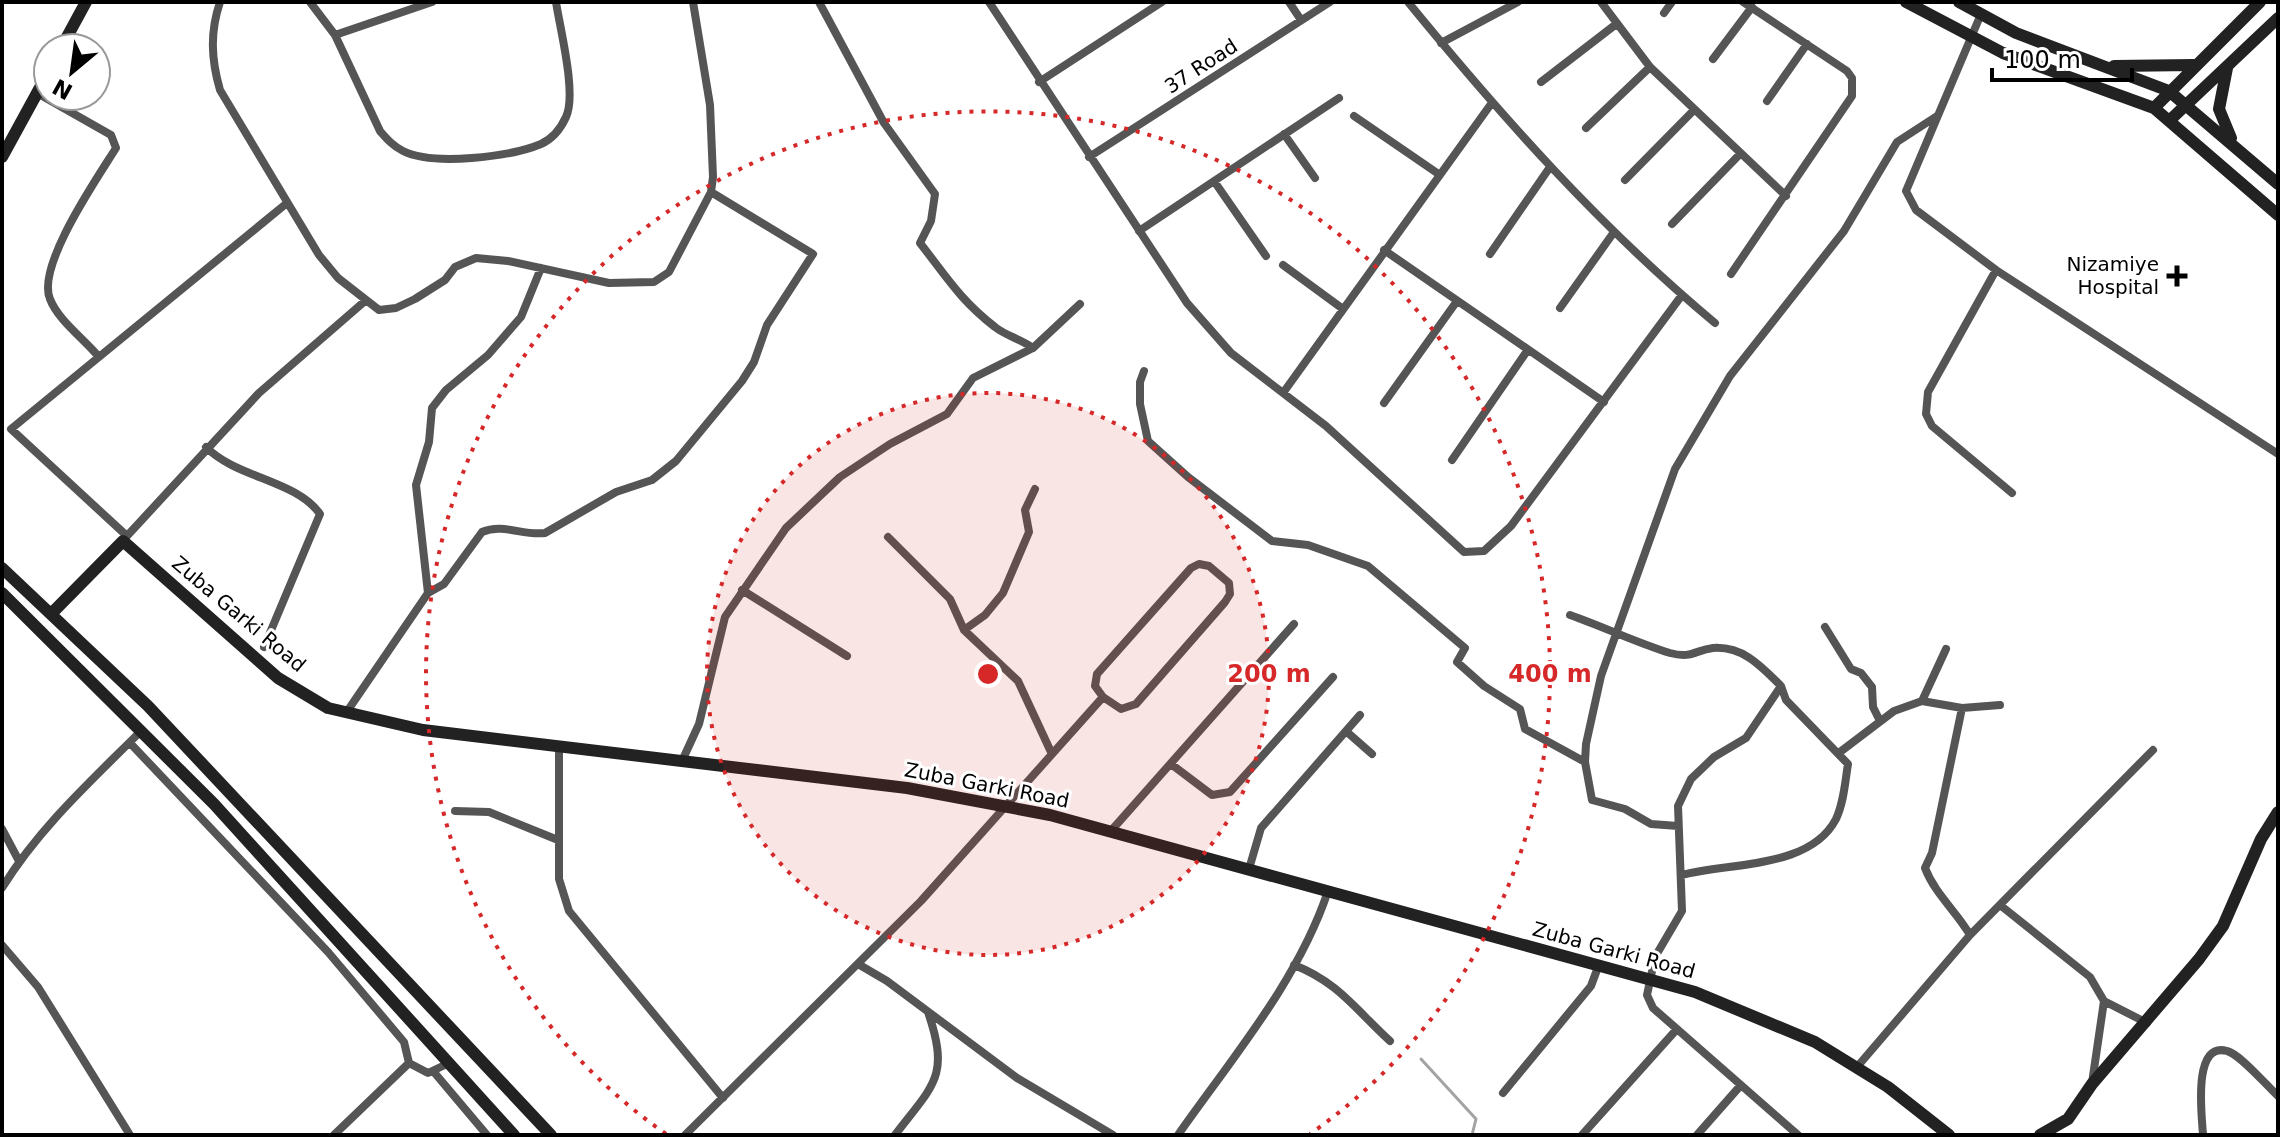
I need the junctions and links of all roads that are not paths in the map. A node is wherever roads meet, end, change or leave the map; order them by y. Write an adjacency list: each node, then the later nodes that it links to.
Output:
1 (86, 2): 26 (main road)
2 (220, 2): 64 (street)
3 (310, 2): 27 (street)
4 (432, 2): 27 (street)
5 (556, 2): 27 (street)
6 (693, 2): 62 (street)
7 (819, 2): 83 (street)
8 (1162, 2): 36 (street)
9 (1289, 2): 24 (street)
10 (1330, 2): 24 (street, 37 Road)
11 (1408, 2): 29 (street)
12 (1518, 2): 29 (street)
13 (1601, 2): 25 (street)
14 (1672, 2): 21 (street)
15 (1743, 2): 20 (street)
16 (1906, 2): 28 (main road)
17 (1959, 2): 22 (main road)
18 (2260, 2): 33 (main road)
19 (992, 3): 36 (street)
20 (1752, 7): 30 (street); 31 (street)
21 (1664, 13)
22 (1981, 14): 28 (street); 32 (main road)
23 (2278, 18): 34 (main road)
24 (1301, 20): 55 (street, 37 Road)
25 (1615, 25): 35 (street); 37 (street)
26 (70, 32)
27 (335, 35)
28 (1971, 38): 44 (main road); 48 (street)
29 (1441, 43): 42 (street)
30 (1807, 44): 40 (street); 63 (street)
31 (1713, 59)
32 (2102, 65): 33 (main road); 38 (main road)
33 (2194, 65): 38 (main road)
34 (2227, 66): 43 (main road); 52 (main road)
35 (1650, 67): 45 (street); 50 (street)
36 (1039, 82): 55 (street)
37 (1541, 82)
38 (2169, 91): 43 (main road); 44 (main road)
39 (1339, 98): 51 (street)
40 (1767, 101)
41 (32, 102): 54 (main road)
42 (1491, 104): 56 (street); 57 (street)
43 (2187, 104): 49 (main road); 52 (main road)
44 (2154, 108): 49 (main road)
45 (1694, 110): 53 (street); 59 (street)
46 (70, 112): 85 (street)
47 (1354, 116): 57 (street)
48 (1937, 116): 74 (street); 106 (street)
49 (2169, 121): 65 (main road)
50 (1586, 128)
51 (1284, 134): 58 (street); 60 (street)
52 (2237, 147): 61 (main road)
53 (1740, 154): 63 (street); 66 (street)
54 (2, 157)
55 (1089, 157): 67 (street)
56 (1550, 167): 68 (street); 70 (street)
57 (1440, 175): 69 (street)
58 (1315, 178)
59 (1625, 180)
60 (1214, 181): 67 (street); 71 (street)
61 (2278, 184)
62 (711, 192): 73 (street); 100 (street)
63 (1786, 196): 75 (street)
64 (287, 203): 77 (street); 85 (street)
65 (2278, 215)
66 (1672, 224)
67 (1139, 231): 87 (street)
68 (1614, 232): 76 (street); 80 (street)
69 (1384, 250): 78 (street); 81 (street)
70 (1490, 254)
71 (1266, 256)
72 (1283, 265): 81 (street)
73 (541, 268): 77 (street); 100 (street)
74 (1996, 270): 91 (street); 94 (street)
75 (1731, 274)
76 (1682, 295): 82 (street); 88 (street)
77 (365, 301): 90 (street)
78 (1457, 301): 84 (street); 89 (street)
79 (1080, 304): 83 (street)
80 (1560, 308)
81 (1343, 309): 87 (street)
82 (1715, 323)
83 (1033, 348): 98 (street)
84 (1527, 351): 88 (street); 92 (street)
85 (98, 356): 96 (street)
86 (1144, 371): 128 (street)
87 (1283, 393): 88 (street)
88 (1604, 402)
89 (1384, 403)
90 (206, 447): 96 (street); 107 (street)
91 (2278, 454)
92 (1452, 460)
93 (1035, 489): 105 (street)
94 (2012, 493)
95 (888, 537): 105 (street)
96 (125, 538): 101 (main road); 116 (main road, Zuba Garki Road)
97 (2, 568): 101 (main road)
98 (742, 590): 109 (street); 127 (street)
99 (2, 593): 119 (main road)
100 (428, 593): 116 (street)
101 (51, 614): 167 (main road)
102 (1570, 615): 106 (street)
103 (1294, 624): 129 (street)
104 (1825, 627): 118 (street)
105 (964, 630): 124 (street)
106 (1617, 632): 111 (street); 128 (street)
107 (264, 647)
108 (1946, 649): 113 (street)
109 (847, 656)
110 (1333, 677): 129 (street)
111 (1781, 686): 125 (street); 133 (street)
112 (1103, 697): 112 (street); 124 (street)
113 (1922, 701): 115 (street); 118 (street)
114 (2000, 705): 115 (street)
115 (1962, 708): 143 (street)
116 (346, 713): 122 (main road, Zuba Garki Road)
117 (1360, 715): 120 (street)
118 (1880, 721): 125 (street)
119 (140, 732): 121 (street); 155 (main road)
120 (1347, 732): 126 (street); 138 (street)
121 (130, 743): 137 (street); 154 (street)
122 (559, 746): 127 (main road, Zuba Garki Road); 136 (street)
123 (2153, 750): 142 (street)
124 (1051, 752): 130 (street)
125 (1840, 752): 139 (street)
126 (1372, 754)
127 (682, 761): 130 (main road, Zuba Garki Road)
128 (1585, 762): 133 (street)
129 (1171, 764): 135 (street)
130 (1003, 806): 135 (main road, Zuba Garki Road); 145 (street)
131 (455, 811): 136 (street)
132 (2278, 812): 151 (main road)
133 (1678, 826): 139 (street)
134 (2, 829): 137 (street)
135 (1110, 832): 138 (main road, Zuba Garki Road)
136 (558, 840): 162 (street)
137 (19, 861): 140 (street)
138 (1249, 869): 141 (main road, Zuba Garki Road)
139 (1682, 875): 148 (street)
140 (2, 888)
141 (1328, 891): 146 (street); 147 (main road, Zuba Garki Road)
142 (2000, 905): 143 (street); 149 (street)
143 (1970, 935): 156 (street)
144 (2, 945): 163 (street)
145 (858, 964): 150 (street); 162 (street)
146 (1294, 965): 153 (street); 171 (street)
147 (1598, 967): 148 (main road, Zuba Garki Road); 160 (street)
148 (1649, 979): 152 (street); 156 (main road, Zuba Garki Road)
149 (2104, 1001): 151 (street); 158 (street)
150 (928, 1012): 169 (street); 170 (street)
151 (2147, 1024): 158 (main road)
152 (1677, 1029): 159 (street); 172 (street)
153 (1390, 1041)
154 (409, 1063): 157 (street); 164 (street)
155 (447, 1064): 157 (street); 166 (main road)
156 (1857, 1067): 175 (main road, Zuba Garki Road)
157 (433, 1071): 165 (street)
158 (2092, 1084): 176 (main road)
159 (1741, 1085): 173 (street); 174 (street)
160 (1503, 1093)
161 (2278, 1096): 177 (street)
162 (723, 1098): 168 (street)
163 (130, 1135)
164 (334, 1135)
165 (487, 1135)
166 (514, 1135)
167 (551, 1135)
168 (685, 1135)
169 (895, 1135)
170 (1113, 1135)
171 (1178, 1135)
172 (1582, 1135)
173 (1697, 1135)
174 (1798, 1135)
175 (1949, 1135)
176 (2040, 1135)
177 (2203, 1135)

